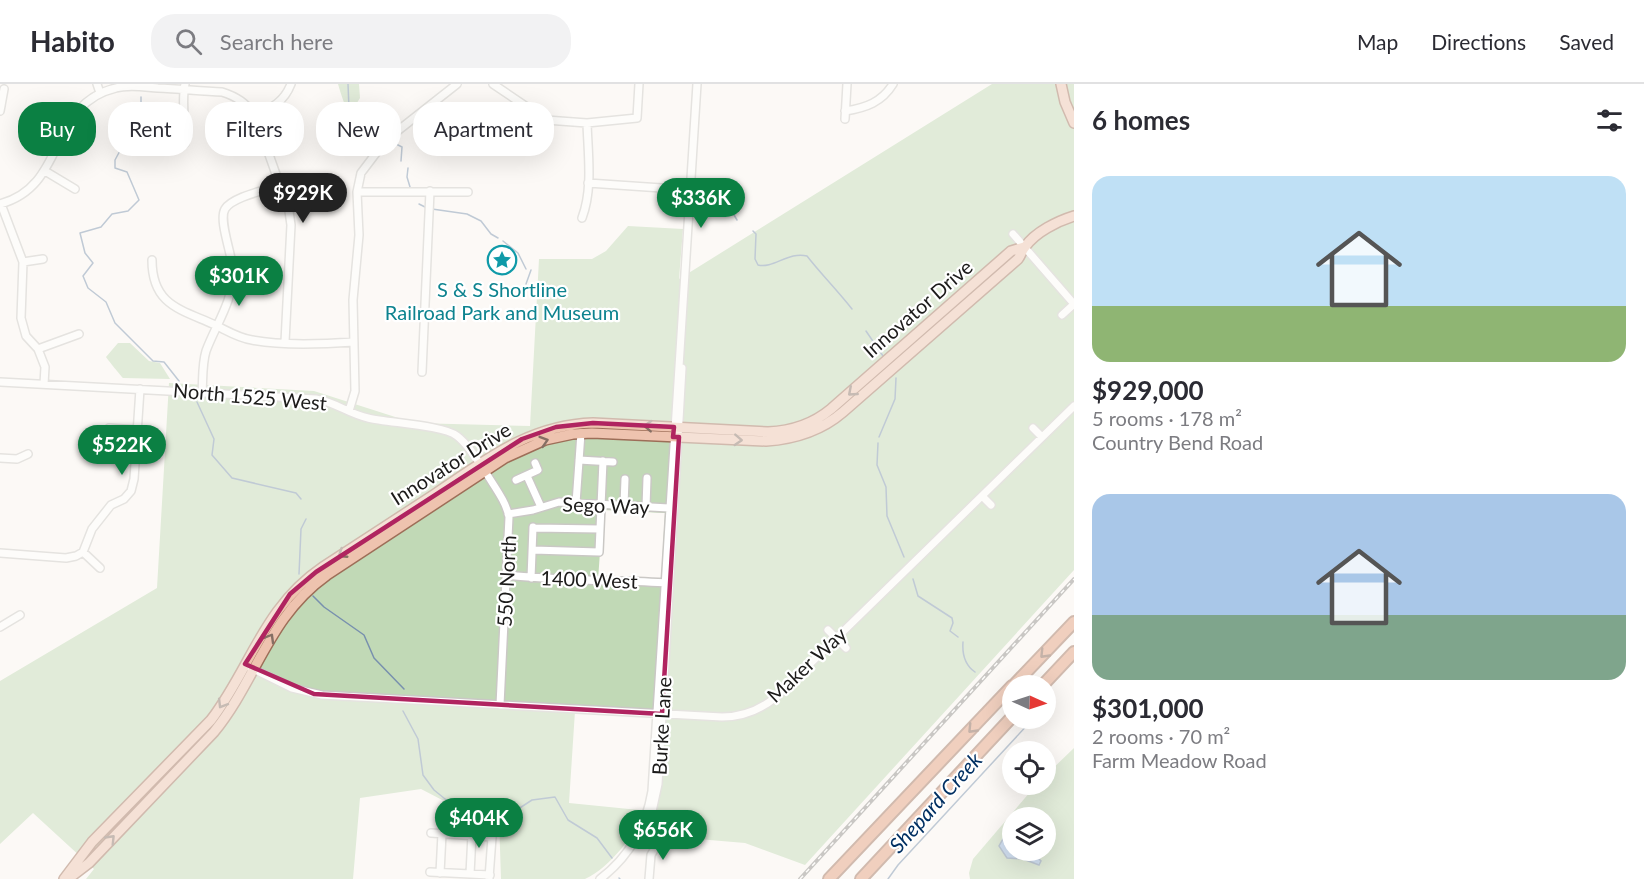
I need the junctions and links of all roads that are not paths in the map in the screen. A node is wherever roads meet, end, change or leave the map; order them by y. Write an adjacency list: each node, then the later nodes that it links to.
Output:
1 (97, 84): 12 (street)
2 (291, 84): 15 (street)
3 (457, 84): 26 (street)
4 (493, 84): 17 (street)
5 (639, 84): 17 (street)
6 (697, 84): 24 (street, Burke Lane)
7 (847, 84): 8 (street)
8 (893, 84)
9 (1061, 84): 18 (main road)
10 (185, 87): 12 (street); 13 (street); 14 (street)
11 (4, 88): 16 (street)
12 (100, 93): 20 (street)
13 (182, 102)
14 (244, 102)
15 (280, 102)
16 (0, 111)
17 (587, 123): 21 (street)
18 (1074, 123)
19 (270, 156): 22 (street)
20 (45, 171): 23 (street); 28 (street)
21 (588, 183): 24 (street); 30 (street)
22 (280, 185): 38 (street); 40 (street)
23 (75, 189)
24 (691, 190): 53 (street, Burke Lane)
25 (430, 191): 26 (street); 27 (street); 43 (street)
26 (357, 192): 41 (street)
27 (468, 192)
28 (1, 204): 35 (street)
29 (1074, 216): 32 (main road, Innovator Drive)
30 (582, 218)
31 (1013, 234): 32 (street)
32 (1024, 247): 36 (street); 53 (main road, Innovator Drive)
33 (43, 260): 35 (street)
34 (152, 261): 38 (street)
35 (23, 262): 42 (street)
36 (1074, 304): 37 (street)
37 (1062, 315)
38 (218, 326): 40 (street); 47 (street)
39 (79, 334): 42 (street)
40 (285, 342): 41 (street)
41 (354, 342): 49 (street)
42 (38, 349): 45 (street)
43 (422, 372)
44 (0, 382): 45 (street, North 1525 West)
45 (44, 384): 46 (street, North 1525 West)
46 (140, 389): 47 (street, North 1525 West); 52 (street)
47 (202, 393): 49 (street, North 1525 West)
48 (1074, 406): 55 (street, Maker Way)
49 (349, 411): 62 (street, North 1525 West)
50 (110, 428): 52 (street)
51 (1033, 428): 55 (street)
52 (137, 430): 78 (street)
53 (676, 432): 54 (main road, Innovator Drive); 62 (main road, Innovator Drive, one-way to 62); 74 (street, Burke Lane); 83 (street, Burke Lane)
54 (581, 433): 58 (street); 62 (main road, Innovator Drive, one-way to 54)
55 (1042, 437): 67 (street, Maker Way)
56 (28, 454): 57 (street)
57 (0, 458)
58 (579, 460): 59 (street); 68 (street)
59 (603, 461): 60 (street); 69 (street)
60 (613, 462)
61 (535, 464): 63 (street)
62 (482, 468): 75 (street, 550 North); 91 (main road, Innovator Drive)
63 (527, 476): 66 (street); 72 (street)
64 (625, 478): 71 (street)
65 (647, 478): 73 (street)
66 (516, 480)
67 (982, 495): 70 (street); 88 (street, Maker Way)
68 (576, 503): 69 (street, Sego Way); 72 (street, Sego Way)
69 (601, 504): 71 (street, Sego Way); 76 (street)
70 (991, 505)
71 (624, 506): 73 (street, Sego Way)
72 (541, 507): 75 (street, Sego Way)
73 (646, 507): 74 (street, Sego Way)
74 (669, 508): 83 (street, Burke Lane)
75 (508, 514): 81 (street, 550 North)
76 (600, 529): 77 (street); 77 (street)
77 (533, 550): 82 (street)
78 (83, 552): 79 (street); 80 (street)
79 (0, 553)
80 (100, 568)
81 (507, 575): 82 (street, 1400 West); 95 (street, 550 North)
82 (531, 578): 83 (street, 1400 West)
83 (667, 583): 96 (street, Burke Lane)
84 (20, 615): 86 (street)
85 (1074, 622): 92 (highway, one-way to 92)
86 (0, 627)
87 (828, 630): 88 (street)
88 (836, 638): 89 (street); 96 (street, Maker Way)
89 (846, 648)
90 (1074, 652): 93 (highway)
91 (249, 666): 95 (street, Maker Way); 108 (main road, Innovator Drive)
92 (1023, 675)
93 (1052, 675)
94 (1002, 698): 111 (highway, one-way to 111)
95 (500, 705): 96 (street, Maker Way)
96 (660, 713): 99 (street, Burke Lane)
97 (1002, 728): 112 (highway)
98 (493, 824): 103 (street)
99 (643, 829): 109 (street, Burke Lane); 110 (street)
100 (431, 833): 101 (street)
101 (442, 834): 102 (street); 105 (street)
102 (472, 836): 103 (street); 106 (street)
103 (492, 837): 107 (street)
104 (430, 872): 105 (street)
105 (440, 873): 106 (street)
106 (470, 874): 107 (street)
107 (489, 877)
108 (66, 879)
109 (600, 879)
110 (649, 879)
111 (829, 879)
112 (861, 879)

